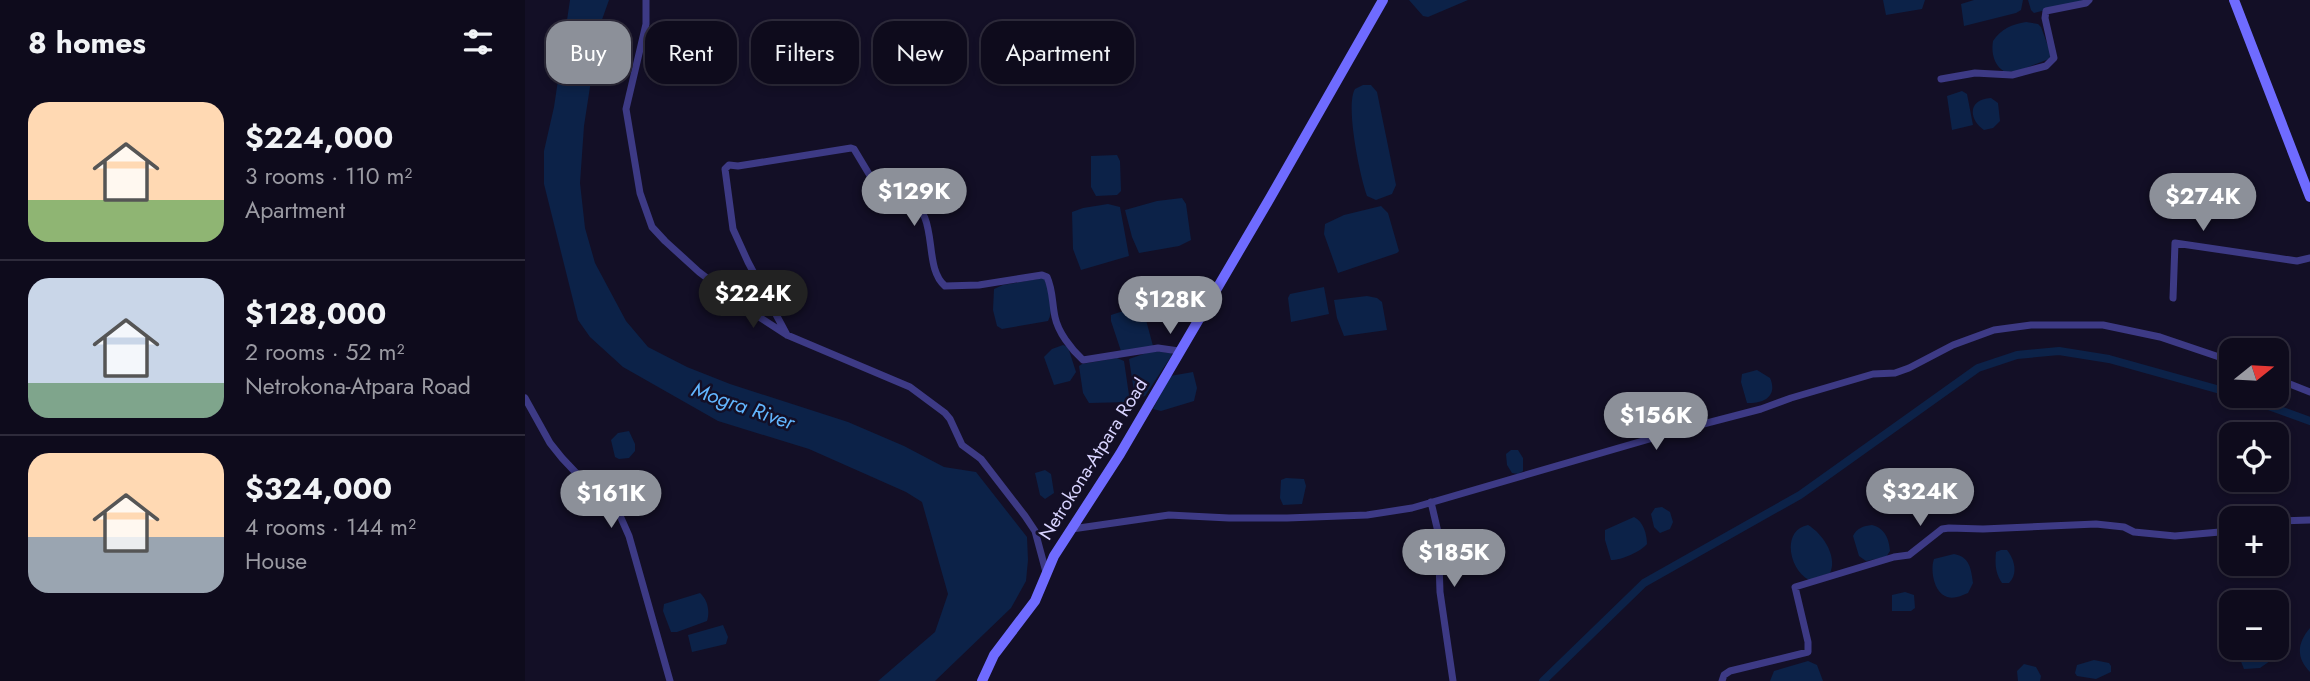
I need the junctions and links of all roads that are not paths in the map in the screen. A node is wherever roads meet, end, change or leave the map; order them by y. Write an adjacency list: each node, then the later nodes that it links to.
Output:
1 (646, 0): 9 (street)
2 (1383, 0): 10 (street, Netrokona-Atpara Road)
3 (2089, 0): 5 (street)
4 (2234, 0): 6 (street)
5 (1941, 79)
6 (2310, 197)
7 (2310, 258): 8 (street)
8 (2173, 298)
9 (787, 335): 10 (street); 20 (street)
10 (1179, 351): 18 (street, Netrokona-Atpara Road)
11 (2219, 357): 15 (street)
12 (2289, 384): 13 (street)
13 (2310, 392)
14 (525, 398): 21 (street)
15 (1431, 502): 18 (street); 23 (street)
16 (2310, 520): 17 (street)
17 (2289, 521)
18 (1072, 529): 20 (street, Netrokona-Atpara Road)
19 (2219, 532): 24 (street)
20 (1046, 573): 22 (street, Netrokona-Atpara Road)
21 (670, 681)
22 (982, 681)
23 (1453, 681)
24 (1722, 681)

